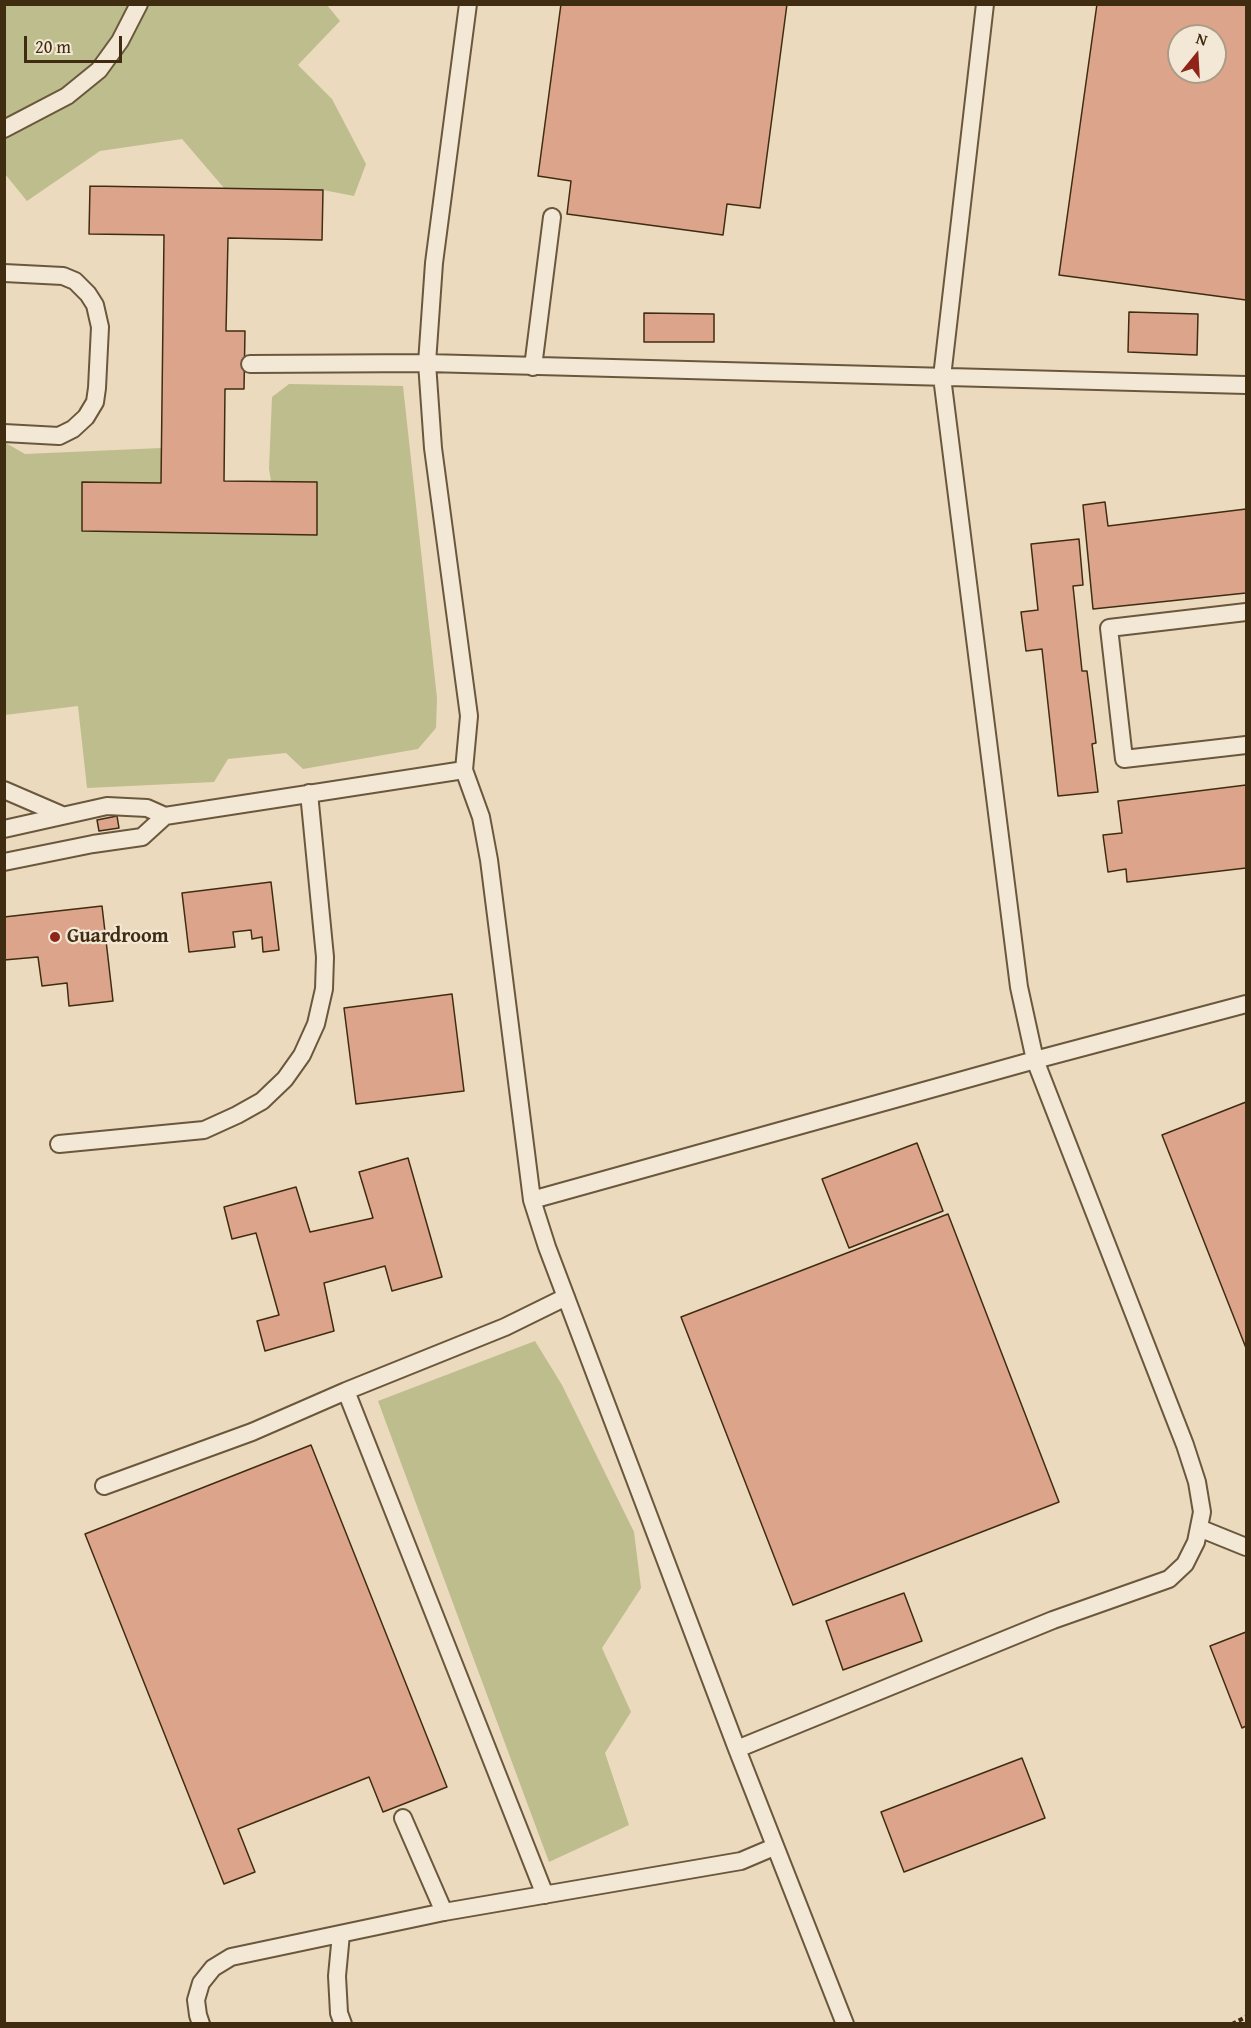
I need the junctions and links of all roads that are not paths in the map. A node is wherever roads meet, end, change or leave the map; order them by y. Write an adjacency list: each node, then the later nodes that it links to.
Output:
1 (140, 4): 4 (lane)
2 (468, 4): 7 (lane)
3 (985, 4): 10 (lane)
4 (4, 129)
5 (552, 217): 9 (lane)
6 (4, 273): 12 (lane)
7 (427, 363): 8 (lane); 9 (lane); 15 (lane)
8 (250, 364)
9 (533, 367): 10 (lane)
10 (942, 377): 11 (lane); 23 (lane)
11 (1246, 385)
12 (4, 433)
13 (1246, 612): 14 (lane)
14 (1246, 745)
15 (464, 770): 17 (lane); 25 (lane)
16 (4, 790): 18 (lane)
17 (309, 793): 19 (lane); 24 (lane)
18 (62, 815): 19 (lane); 20 (lane)
19 (165, 816): 21 (lane)
20 (4, 829)
21 (4, 862)
22 (1246, 1004): 23 (lane)
23 (1035, 1060): 25 (lane); 29 (lane)
24 (59, 1144)
25 (532, 1200): 26 (lane)
26 (566, 1297): 27 (lane); 31 (lane)
27 (346, 1391): 28 (lane); 34 (lane)
28 (104, 1486)
29 (1199, 1528): 30 (lane); 31 (lane)
30 (1246, 1547)
31 (737, 1749): 33 (lane)
32 (403, 1818): 35 (lane)
33 (774, 1847): 34 (lane); 39 (lane)
34 (545, 1895): 35 (lane)
35 (444, 1912): 36 (lane)
36 (341, 1934): 37 (lane); 38 (lane)
37 (201, 2024)
38 (343, 2024)
39 (845, 2024)

